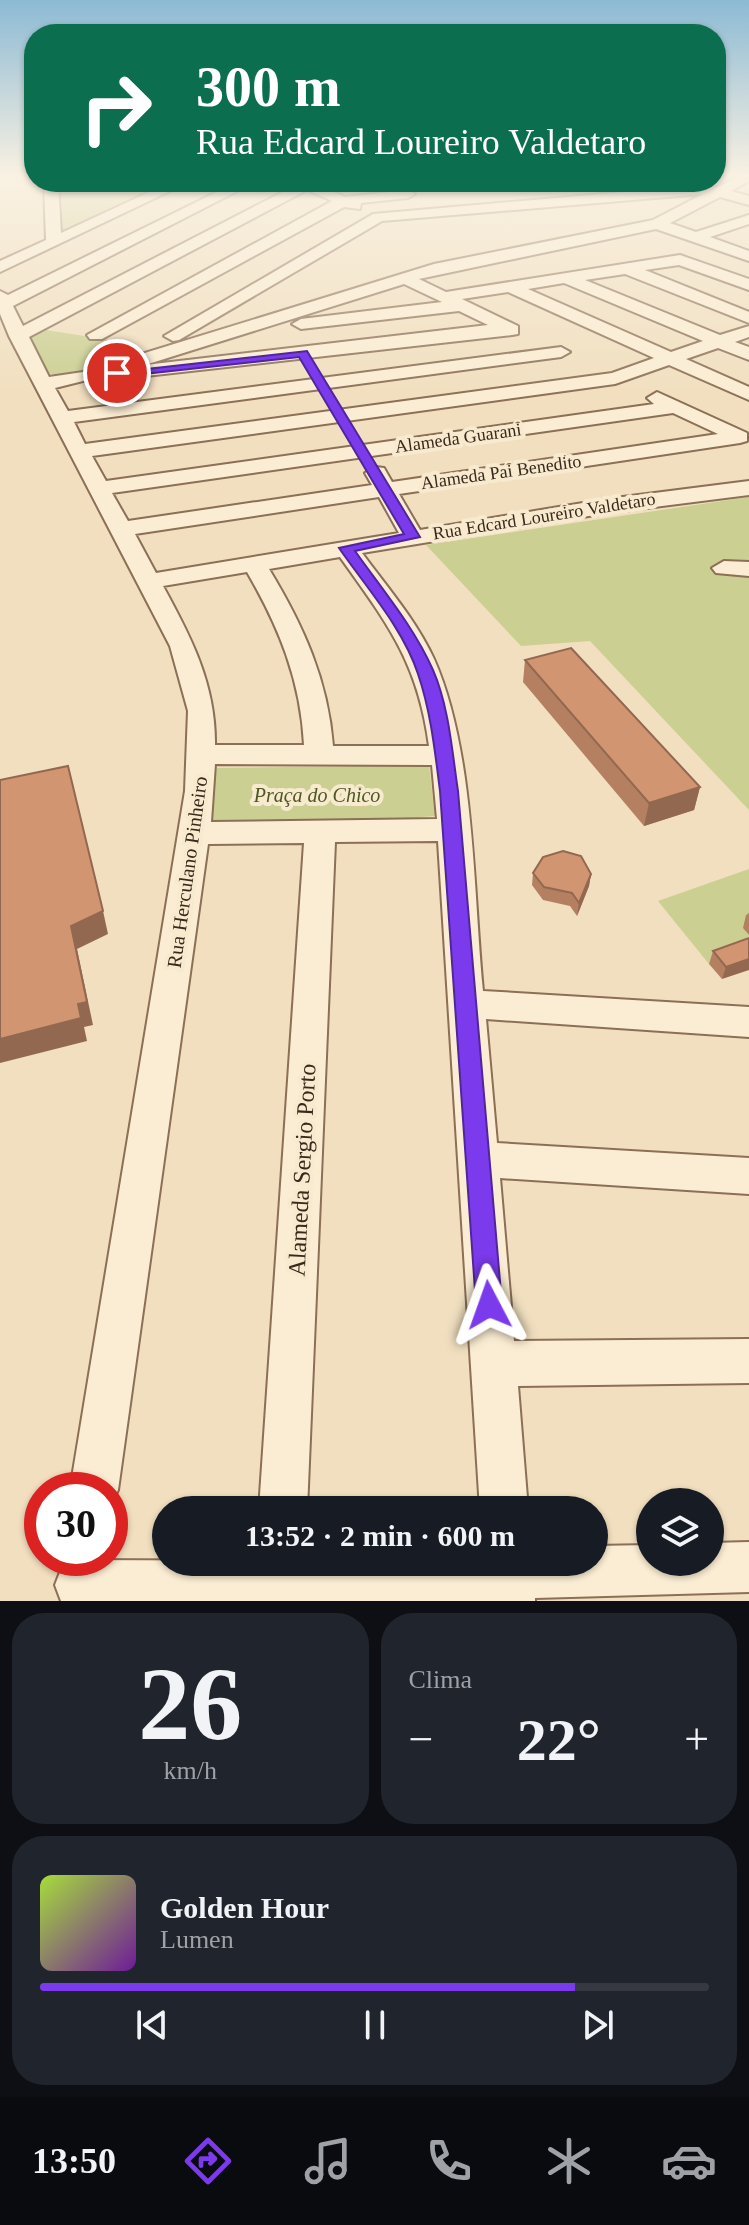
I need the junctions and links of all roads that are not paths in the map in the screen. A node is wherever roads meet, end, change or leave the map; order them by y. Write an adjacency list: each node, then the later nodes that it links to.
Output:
1 (39, 248): 9 (street)
2 (118, 248): 17 (street)
3 (184, 248): 21 (street)
4 (250, 248): 23 (street)
5 (327, 248): 27 (street)
6 (544, 248): 12 (street)
7 (726, 248): 8 (street)
8 (749, 256)
9 (0, 267)
10 (623, 268): 11 (street); 13 (street); 18 (street)
11 (565, 277): 14 (street); 26 (street)
12 (405, 278): 16 (street); 20 (street)
13 (749, 285)
14 (508, 286): 16 (street); 31 (street)
15 (749, 294): 18 (street)
16 (454, 301): 20 (street); 22 (street)
17 (4, 305): 21 (street); 25 (street, Rua Herculano Pinheiro)
18 (715, 305): 19 (street)
19 (749, 318)
20 (282, 321): 27 (street); 28 (street)
21 (45, 322): 23 (street); 25 (street)
22 (509, 328): 28 (street); 30 (street)
23 (83, 331): 27 (street)
24 (749, 331): 26 (street)
25 (18, 336): 35 (street, Rua Herculano Pinheiro)
26 (718, 341): 29 (street); 31 (street)
27 (155, 350): 32 (street)
28 (303, 353): 32 (street); 34 (street)
29 (749, 354)
30 (574, 358): 33 (street); 34 (street)
31 (670, 358): 33 (street); 36 (street)
32 (86, 377): 35 (street)
33 (615, 378): 37 (street); 38 (street)
34 (321, 383): 38 (street); 39 (street)
35 (43, 384): 39 (street, Rua Herculano Pinheiro)
36 (749, 394)
37 (675, 407): 40 (street); 42 (street, Alameda Guarani)
38 (341, 416): 41 (street); 42 (street)
39 (62, 418): 41 (street, Rua Herculano Pinheiro)
40 (744, 439): 45 (street, Alameda Pai Benedito)
41 (79, 451): 43 (street, Rua Herculano Pinheiro)
42 (363, 451): 43 (street, Alameda Guarani); 45 (street)
43 (99, 488): 46 (street, Rua Herculano Pinheiro)
44 (749, 488): 47 (street, Rua Edcard Loureiro Valdetaro)
45 (385, 489): 46 (street, Alameda Pai Benedito); 47 (street)
46 (120, 529): 52 (street, Rua Herculano Pinheiro)
47 (413, 537): 48 (street, Rua Edcard Loureiro Valdetaro)
48 (346, 548): 49 (street, Rua Edcard Loureiro Valdetaro); 55 (street)
49 (253, 562): 52 (street, Rua Edcard Loureiro Valdetaro); 54 (street)
50 (724, 568): 51 (street)
51 (749, 569)
52 (149, 581): 53 (street, Rua Herculano Pinheiro)
53 (204, 754): 54 (street); 58 (street, Rua Herculano Pinheiro)
54 (319, 754): 55 (street)
55 (444, 756): 57 (street)
56 (320, 830): 57 (street); 58 (street); 66 (street, Alameda Sergio Porto)
57 (451, 830): 59 (street)
58 (193, 833): 65 (street, Rua Herculano Pinheiro)
59 (467, 1004): 60 (street); 61 (street)
60 (749, 1022)
61 (478, 1159): 62 (street); 64 (street)
62 (749, 1176)
63 (749, 1361): 64 (street)
64 (493, 1364): 67 (street)
65 (97, 1472)
66 (284, 1496)
67 (503, 1496)
68 (749, 1567): 71 (street)
69 (180, 1576): 72 (street)
70 (444, 1576): 71 (street)
71 (509, 1578)
72 (80, 1581)

